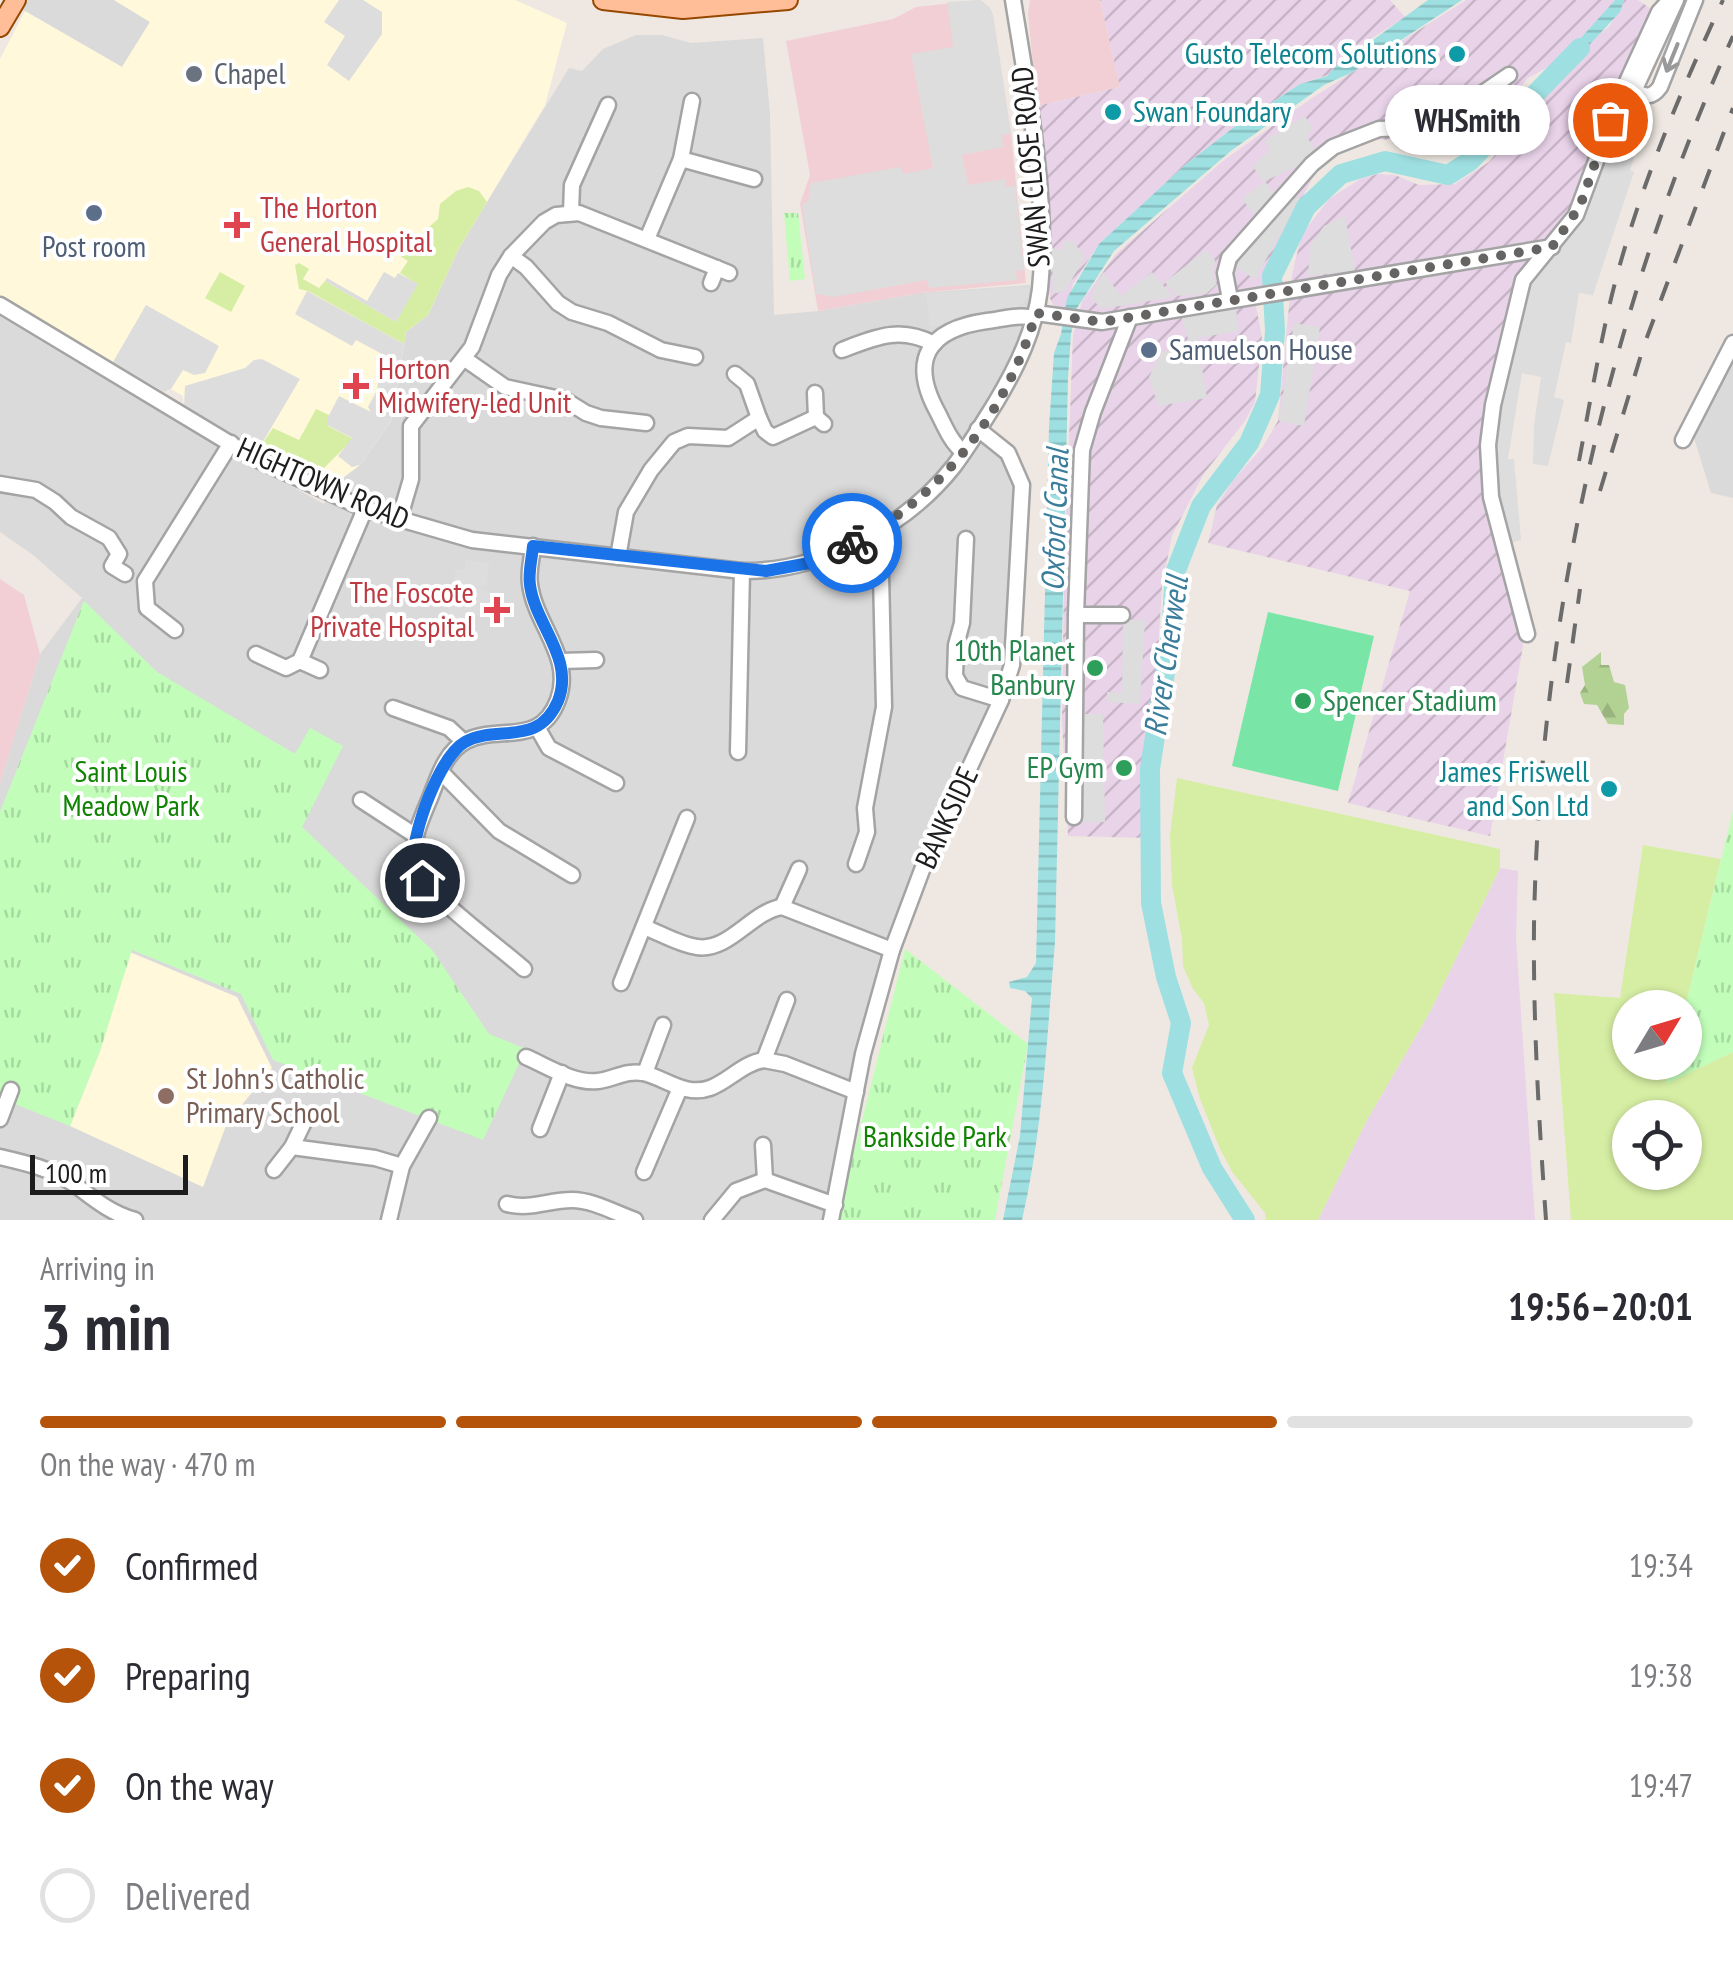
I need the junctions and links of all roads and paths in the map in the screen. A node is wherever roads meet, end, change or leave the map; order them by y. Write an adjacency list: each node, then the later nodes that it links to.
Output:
1 (16, 0): 9 (main road)
2 (603, 0): 3 (main road)
3 (788, 0)
4 (1011, 0): 8 (street, SWAN CLOSE ROAD)
5 (1022, 0): 8 (street, SWAN CLOSE ROAD)
6 (1673, 0): 7 (street, one-way to 6); 17 (street)
7 (1695, 0)
8 (1016, 22): 22 (street, SWAN CLOSE ROAD)
9 (0, 27)
10 (1509, 75): 20 (street)
11 (692, 101): 13 (street)
12 (608, 106): 15 (street)
13 (682, 151): 14 (street); 16 (street)
14 (754, 179)
15 (571, 212): 16 (street); 18 (street)
16 (647, 239): 19 (street)
17 (1552, 247): 20 (street); 50 (street)
18 (511, 256): 26 (street); 28 (street)
19 (719, 275)
20 (1230, 298): 23 (street)
21 (0, 305): 36 (street, HIGHTOWN ROAD)
22 (1035, 316): 23 (street); 24 (street); 34 (street, HIGHTOWN ROAD)
23 (1130, 317): 47 (street)
24 (934, 344): 27 (street); 37 (street)
25 (1733, 344): 29 (street)
26 (686, 350)
27 (842, 350)
28 (465, 359): 32 (street); 40 (street)
29 (1729, 362): 35 (street)
30 (736, 374): 33 (street)
31 (815, 392): 33 (street)
32 (639, 417)
33 (759, 418): 44 (street)
34 (978, 429): 37 (street, HIGHTOWN ROAD); 56 (street, BANKSIDE)
35 (1683, 440)
36 (231, 444): 39 (street, HIGHTOWN ROAD); 49 (street)
37 (963, 452): 41 (street, HIGHTOWN ROAD)
38 (0, 484): 46 (street)
39 (365, 509): 40 (street, HIGHTOWN ROAD); 53 (street)
40 (399, 520): 43 (street, HIGHTOWN ROAD)
41 (869, 534): 45 (street, HIGHTOWN ROAD); 68 (street)
42 (966, 539): 56 (street)
43 (533, 546): 44 (street, HIGHTOWN ROAD); 54 (street)
44 (618, 557): 45 (street, HIGHTOWN ROAD)
45 (742, 571): 60 (street)
46 (125, 574)
47 (1076, 615): 48 (street); 64 (street)
48 (1122, 615)
49 (175, 630)
50 (1526, 634)
51 (256, 654): 53 (street)
52 (596, 660): 54 (street)
53 (300, 661): 55 (street)
54 (561, 662): 58 (street)
55 (320, 670)
56 (1001, 700): 74 (street, BANKSIDE)
57 (394, 708): 59 (street)
58 (537, 727): 59 (street); 62 (street)
59 (464, 742): 61 (street)
60 (738, 752)
61 (441, 772): 66 (street); 71 (street)
62 (616, 782)
63 (362, 800): 66 (street)
64 (1074, 816)
65 (686, 818): 73 (street)
66 (416, 836): 67 (street)
67 (414, 862): 69 (street); 75 (street)
68 (856, 864)
69 (395, 868)
70 (799, 869): 72 (street)
71 (572, 875)
72 (782, 907): 73 (street); 74 (street)
73 (644, 927): 76 (street)
74 (892, 950): 85 (street, BANKSIDE)
75 (524, 968)
76 (621, 983)
77 (787, 1000): 80 (street)
78 (663, 1025): 82 (street)
79 (526, 1056): 81 (street)
80 (764, 1060): 83 (street); 85 (street)
81 (562, 1073): 82 (street); 89 (street)
82 (645, 1074): 83 (street)
83 (680, 1088): 95 (street)
84 (11, 1090): 87 (street)
85 (856, 1092): 98 (street, BANKSIDE)
86 (430, 1118): 93 (street)
87 (0, 1119)
88 (306, 1120): 91 (street)
89 (540, 1130)
90 (763, 1145): 96 (street)
91 (292, 1147): 93 (street); 94 (street)
92 (0, 1157): 99 (street)
93 (402, 1166): 100 (street)
94 (274, 1170)
95 (644, 1172)
96 (765, 1180): 98 (street); 102 (street)
97 (506, 1204): 101 (street)
98 (833, 1212)
99 (134, 1220)
100 (389, 1220)
101 (635, 1220)
102 (712, 1220)

